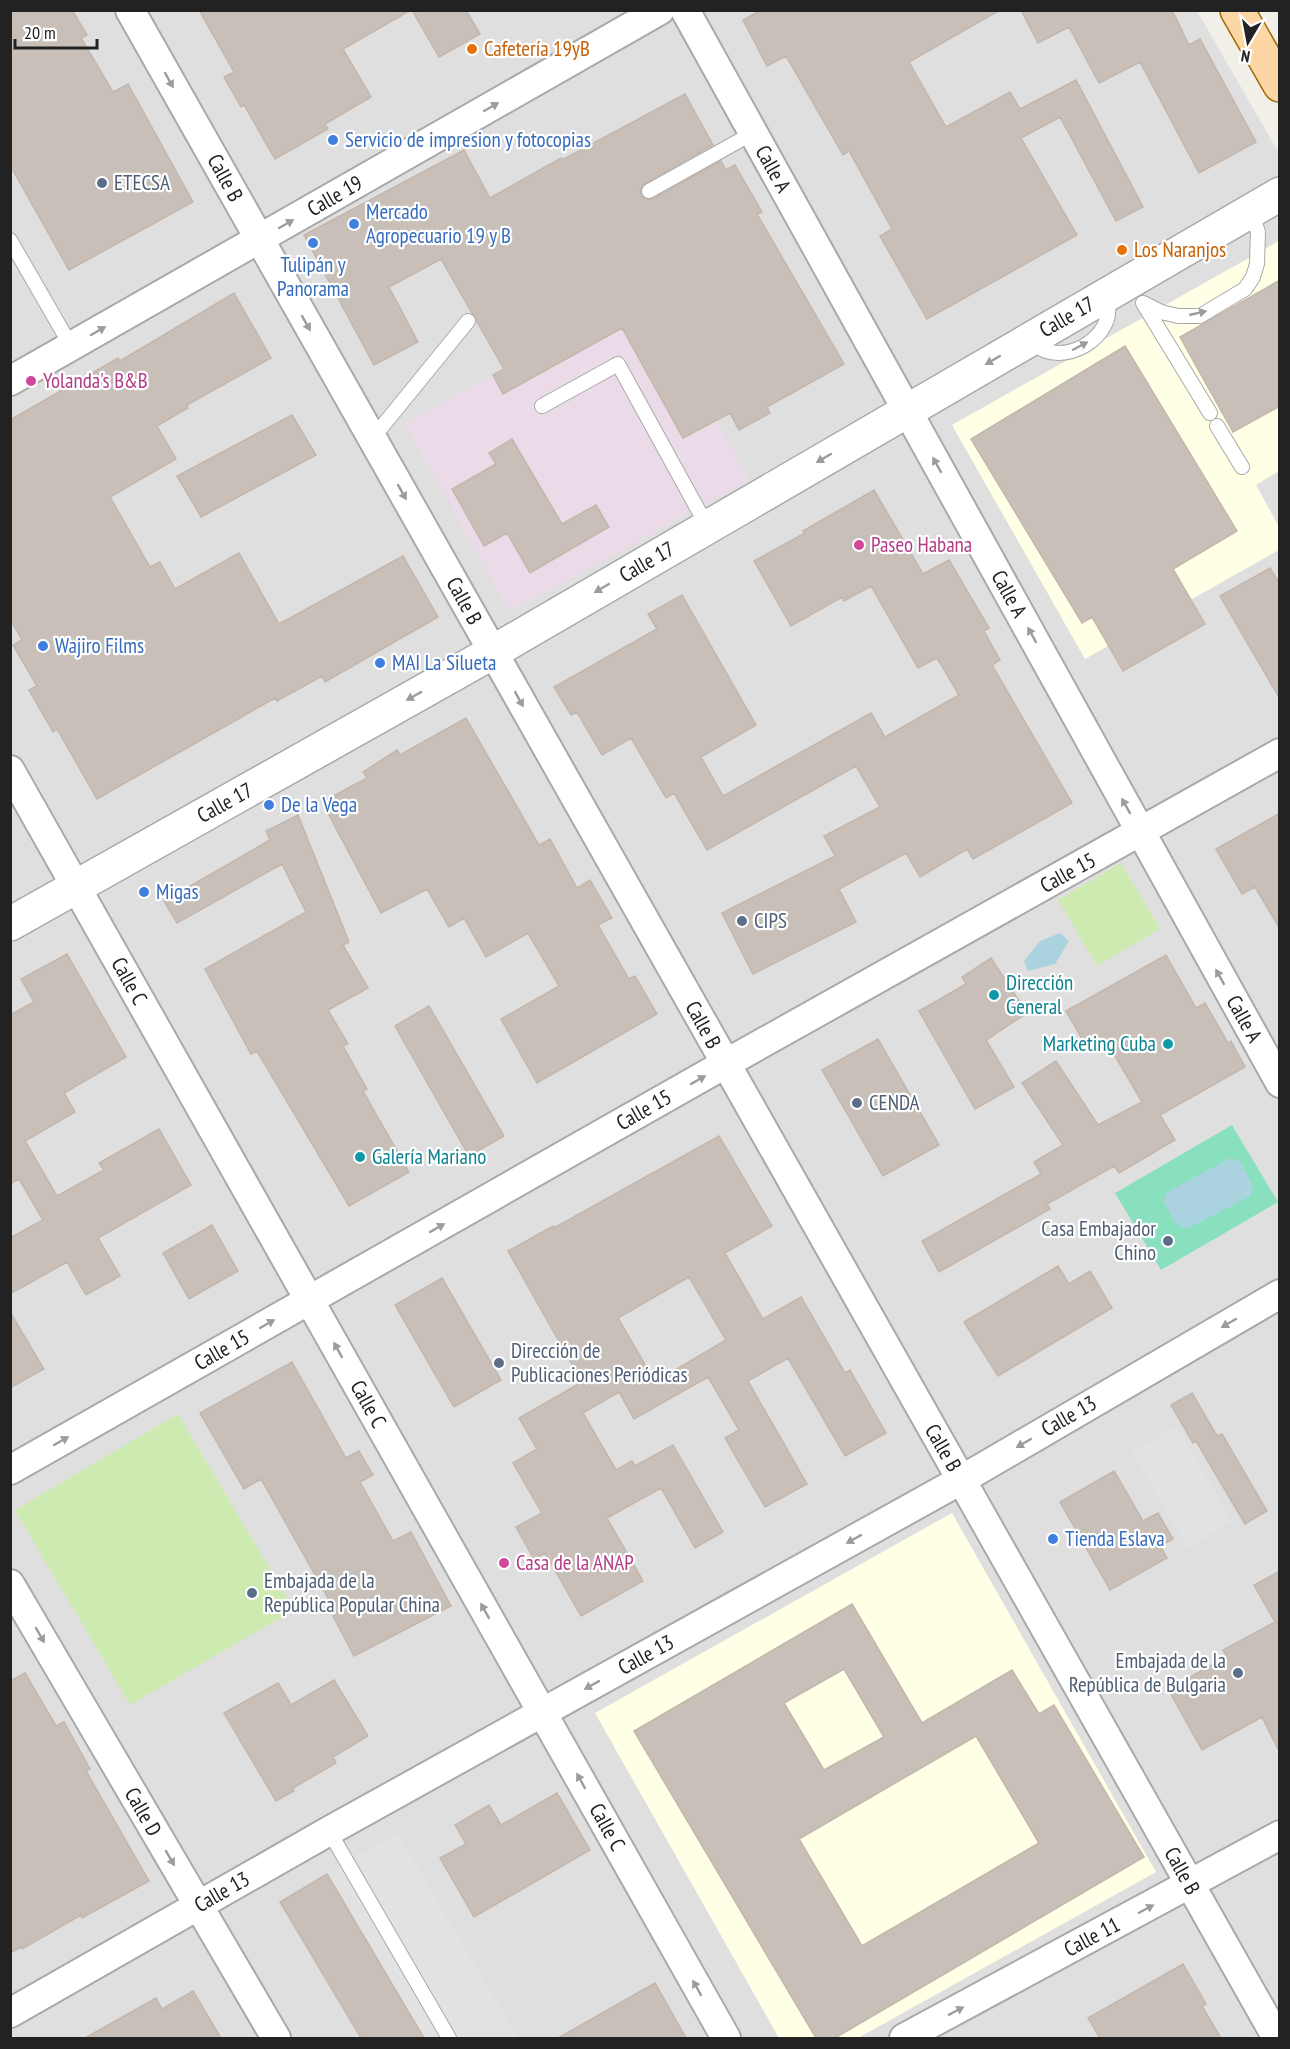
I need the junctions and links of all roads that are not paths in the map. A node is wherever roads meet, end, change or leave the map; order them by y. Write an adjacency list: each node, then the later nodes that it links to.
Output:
1 (130, 10): 10 (street, Calle B, one-way to 10)
2 (660, 10): 10 (street, Calle 19, one-way to 2)
3 (685, 10): 6 (street, Calle A)
4 (1237, 10): 5 (main road)
5 (1280, 85)
6 (753, 133): 7 (lane); 17 (street, Calle A)
7 (649, 191)
8 (1280, 194): 9 (street, Calle 17)
9 (1251, 211): 12 (street, Calle 17); 12 (lane, one-way to 9)
10 (259, 239): 14 (street, Calle 19, one-way to 10); 20 (street, Calle B, one-way to 20)
11 (10, 240): 14 (lane)
12 (1125, 293): 17 (street, Calle 17, one-way to 17); 18 (lane)
13 (468, 321): 20 (lane)
14 (71, 346): 15 (street, Calle 19)
15 (10, 381)
16 (542, 406): 22 (lane)
17 (907, 410): 22 (street, Calle 17, one-way to 22); 26 (street, Calle A, one-way to 17)
18 (1210, 413)
19 (1217, 426): 21 (lane)
20 (372, 439): 23 (street, Calle B, one-way to 23)
21 (1242, 467)
22 (707, 526): 23 (street, Calle 17, one-way to 23)
23 (493, 652): 27 (street, Calle 17, one-way to 27); 29 (street, Calle B, one-way to 29)
24 (1280, 753): 26 (street, Calle 15)
25 (10, 770): 27 (street, Calle C)
26 (1141, 832): 29 (street, Calle 15); 30 (street, Calle A, one-way to 26)
27 (76, 886): 28 (street, Calle 17); 32 (street, Calle C)
28 (10, 924)
29 (726, 1064): 32 (street, Calle 15, one-way to 29); 34 (street, Calle B)
30 (1280, 1083)
31 (1280, 1294): 34 (street, Calle 13, one-way to 34)
32 (309, 1300): 33 (street, Calle 15, one-way to 32); 36 (street, Calle C, one-way to 32)
33 (10, 1470)
34 (961, 1479): 36 (street, Calle 13, one-way to 36); 39 (street, Calle B)
35 (10, 1584): 40 (street, Calle D, one-way to 40)
36 (542, 1713): 37 (street, Calle 13); 44 (street, Calle C, one-way to 36)
37 (329, 1831): 40 (street, Calle 13); 43 (lane)
38 (1280, 1835): 39 (street, Calle 11)
39 (1190, 1885): 45 (street, Calle 11, one-way to 39); 46 (street, Calle B)
40 (197, 1906): 41 (street, Calle 13); 42 (street, Calle D)
41 (10, 2013)
42 (276, 2038)
43 (448, 2038)
44 (726, 2038)
45 (904, 2038)
46 (1277, 2038)

